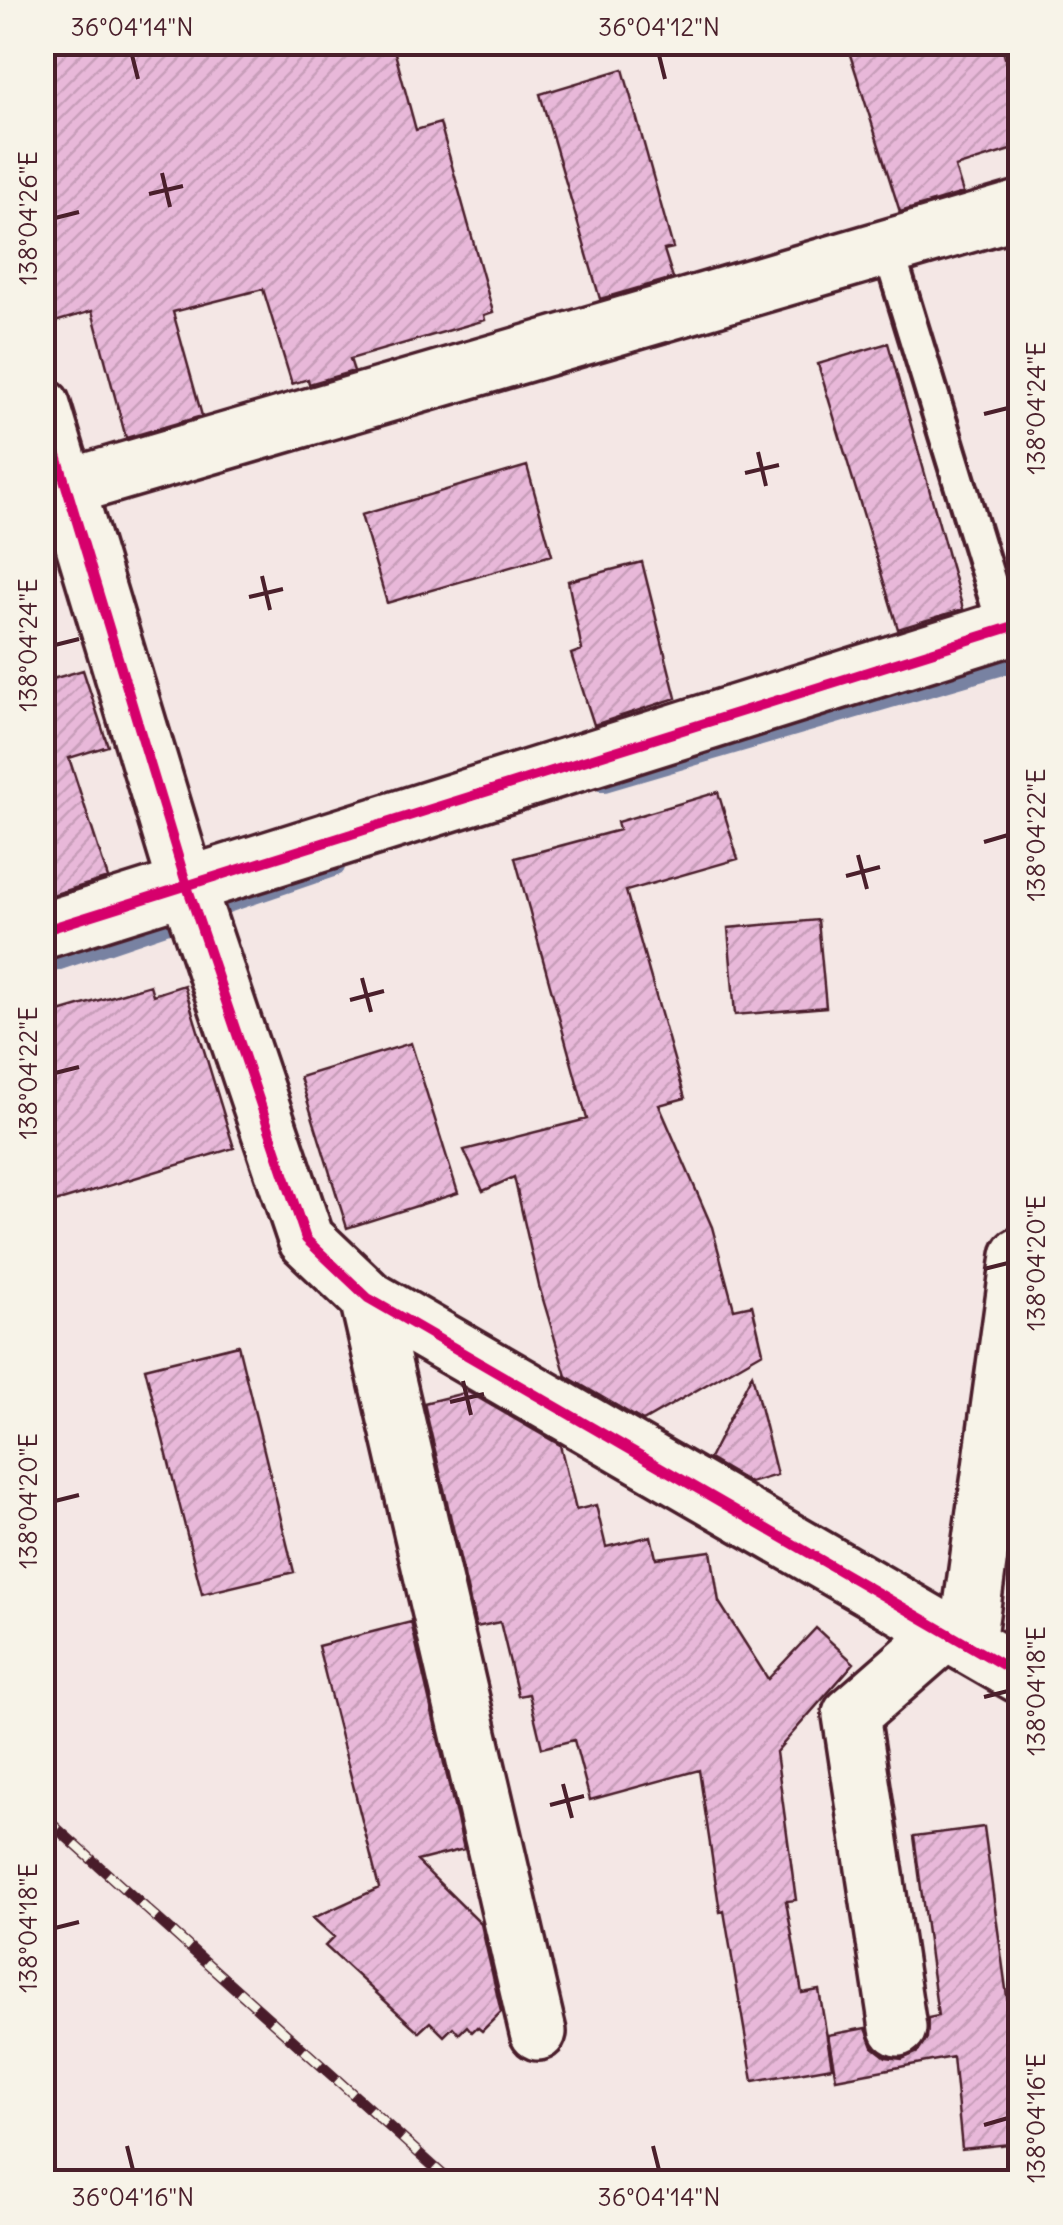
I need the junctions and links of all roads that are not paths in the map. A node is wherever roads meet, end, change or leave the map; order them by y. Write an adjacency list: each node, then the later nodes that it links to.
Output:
1 (1020, 210): 2 (street)
2 (888, 249): 4 (street); 5 (lane)
3 (42, 406): 4 (street)
4 (54, 492): 6 (street)
5 (1012, 626): 6 (street)
6 (186, 883): 7 (street); 9 (street)
7 (42, 931)
8 (1020, 1256): 10 (street)
9 (368, 1298): 10 (street); 13 (street)
10 (957, 1637): 11 (street); 12 (street)
11 (1020, 1675)
12 (898, 2028)
13 (538, 2032)

